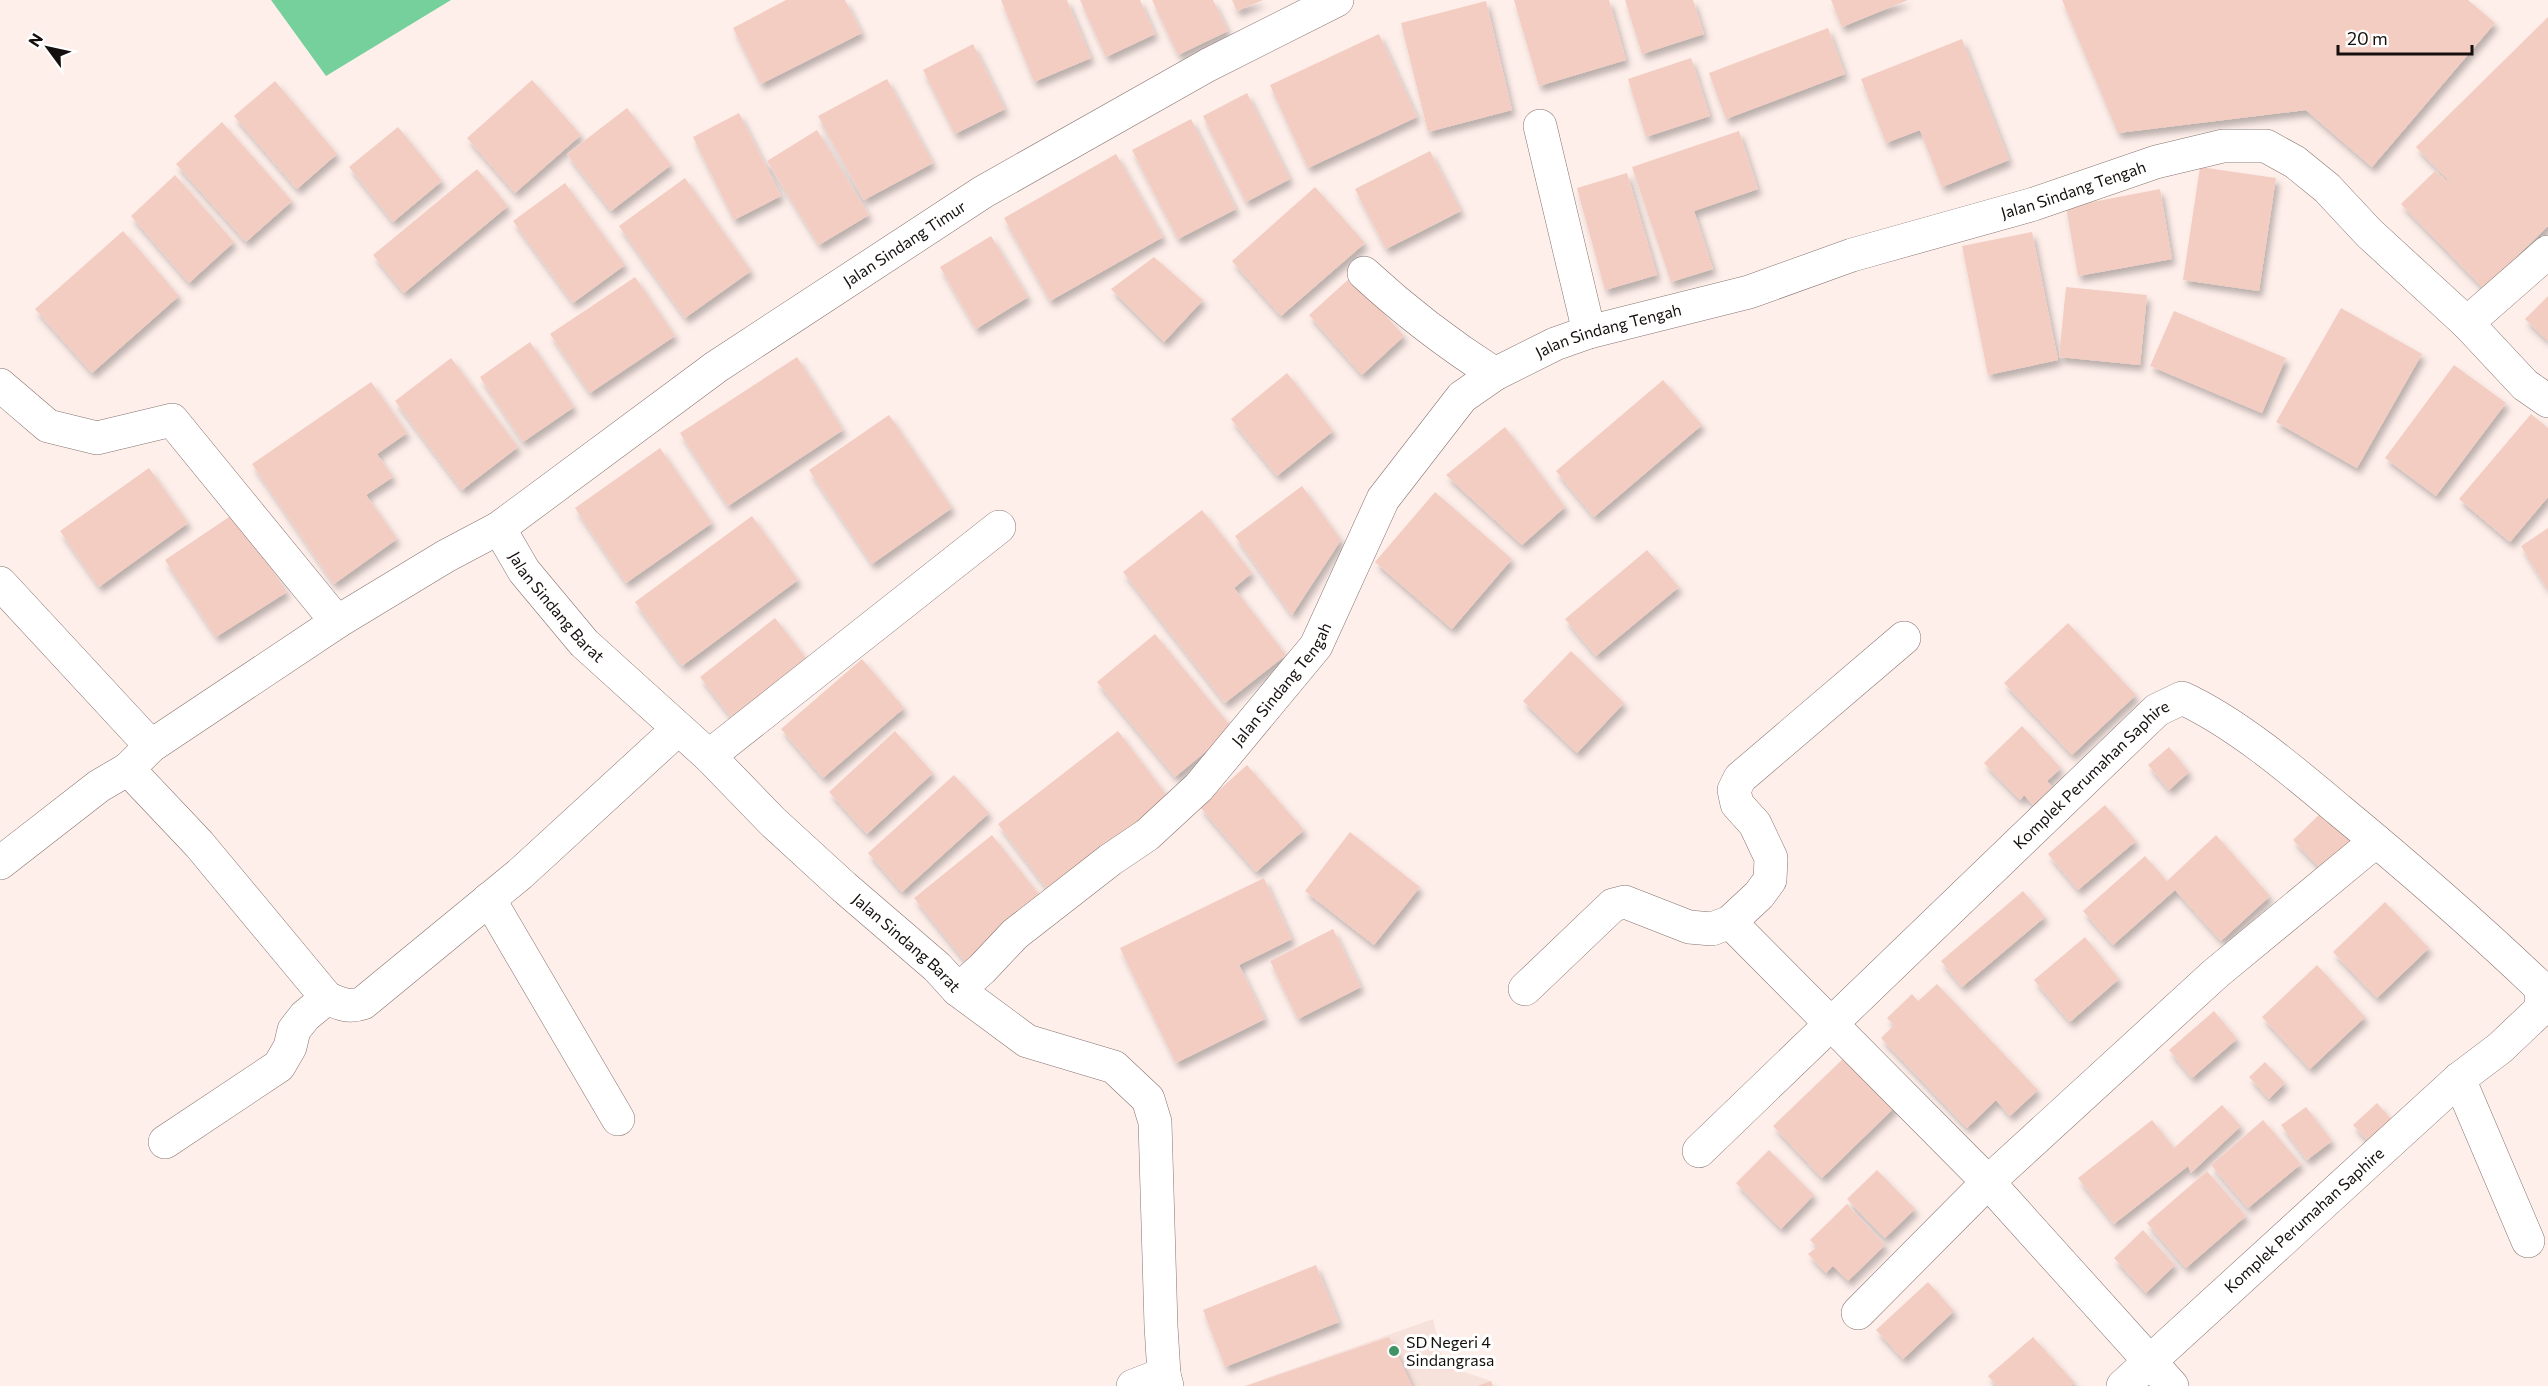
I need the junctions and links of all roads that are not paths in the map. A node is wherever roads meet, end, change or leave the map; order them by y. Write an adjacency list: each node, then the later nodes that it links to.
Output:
1 (1337, 0): 11 (street, Jalan Sindang Timur)
2 (1540, 126): 6 (street)
3 (2548, 252): 5 (street)
4 (1365, 273): 7 (street)
5 (2467, 323): 6 (street, Jalan Sindang Tengah); 9 (street, Jalan Sindang Tengah)
6 (1589, 332): 7 (street, Jalan Sindang Tengah)
7 (1495, 374): 23 (street, Jalan Sindang Tengah)
8 (0, 385): 13 (street)
9 (2548, 401)
10 (999, 526): 16 (street)
11 (499, 528): 13 (street, Jalan Sindang Timur); 15 (street, Jalan Sindang Barat)
12 (0, 583): 17 (street)
13 (337, 622): 17 (street, Jalan Sindang Timur)
14 (1904, 638): 21 (street)
15 (678, 729): 16 (street, Jalan Sindang Barat); 20 (street)
16 (709, 756): 23 (street, Jalan Sindang Barat)
17 (140, 757): 19 (street, Jalan Sindang Timur); 24 (street)
18 (2376, 841): 25 (street, Komplek Perumahan Saphire); 26 (street, Komplek Perumahan Saphire); 30 (street)
19 (0, 863)
20 (489, 899): 24 (street); 27 (street)
21 (1730, 922): 22 (street); 25 (street)
22 (1525, 989)
23 (958, 990): 34 (street, Jalan Sindang Barat)
24 (327, 998): 28 (street)
25 (1833, 1024): 29 (street, Komplek Perumahan Saphire); 30 (street)
26 (2459, 1079): 31 (street); 33 (street, Komplek Perumahan Saphire)
27 (618, 1119)
28 (165, 1142)
29 (1699, 1152)
30 (1988, 1182): 32 (street); 33 (street)
31 (2528, 1241)
32 (1858, 1313)
33 (2148, 1362): 36 (street, Komplek Perumahan Saphire); 37 (street)
34 (1166, 1380): 35 (street)
35 (1133, 1386)
36 (2123, 1386)
37 (2172, 1386)

